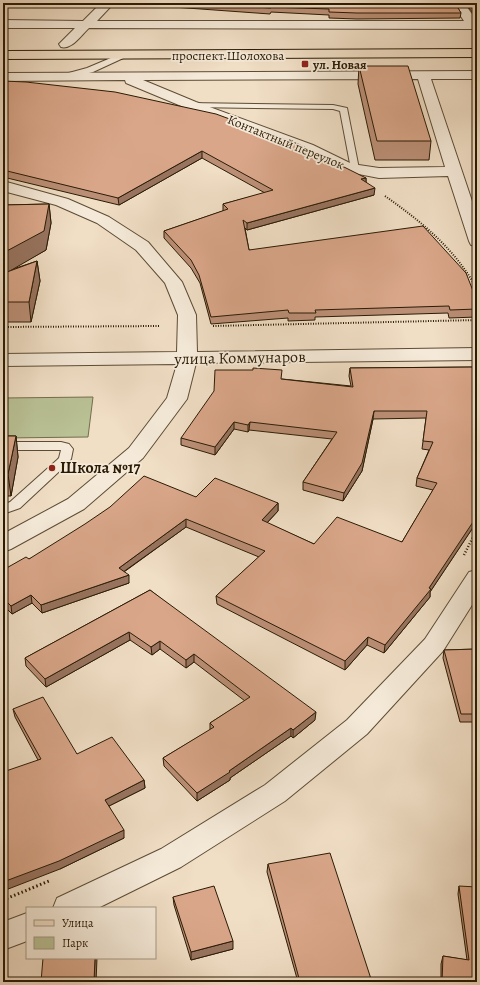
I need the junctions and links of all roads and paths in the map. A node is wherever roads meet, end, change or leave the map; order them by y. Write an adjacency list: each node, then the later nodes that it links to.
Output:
1 (108, 3): 4 (street)
2 (458, 3): 6 (street)
3 (20, 13): 4 (street)
4 (87, 23): 5 (street); 6 (street); 8 (street)
5 (3, 24)
6 (474, 25)
7 (477, 43): 8 (main road, проспект Шолохова)
8 (65, 44): 9 (main road, проспект Шолохова)
9 (3, 45)
10 (477, 53): 11 (main road, проспект Шолохова)
11 (128, 54): 12 (main road, проспект Шолохова); 15 (lane)
12 (3, 55)
13 (477, 74): 14 (street)
14 (423, 75): 16 (street); 20 (street)
15 (68, 76): 16 (street); 17 (street)
16 (126, 76): 18 (street, Контактный переулок)
17 (3, 77)
18 (191, 105): 19 (street, Контактный переулок); 19 (lane)
19 (355, 169): 20 (street, Контактный переулок)
20 (454, 171): 22 (street)
21 (3, 186): 24 (street)
22 (477, 240)
23 (477, 320): 24 (path)
24 (187, 326): 25 (path); 27 (street)
25 (3, 327)
26 (477, 354): 27 (street, улица Коммунаров)
27 (187, 358): 28 (street, улица Коммунаров); 32 (street)
28 (3, 360)
29 (3, 446): 30 (lane)
30 (3, 510)
31 (477, 528): 33 (path)
32 (3, 544)
33 (468, 570): 36 (street)
34 (50, 881): 35 (path)
35 (3, 900)
36 (70, 907)
37 (26, 927): 38 (street)
38 (3, 936)

